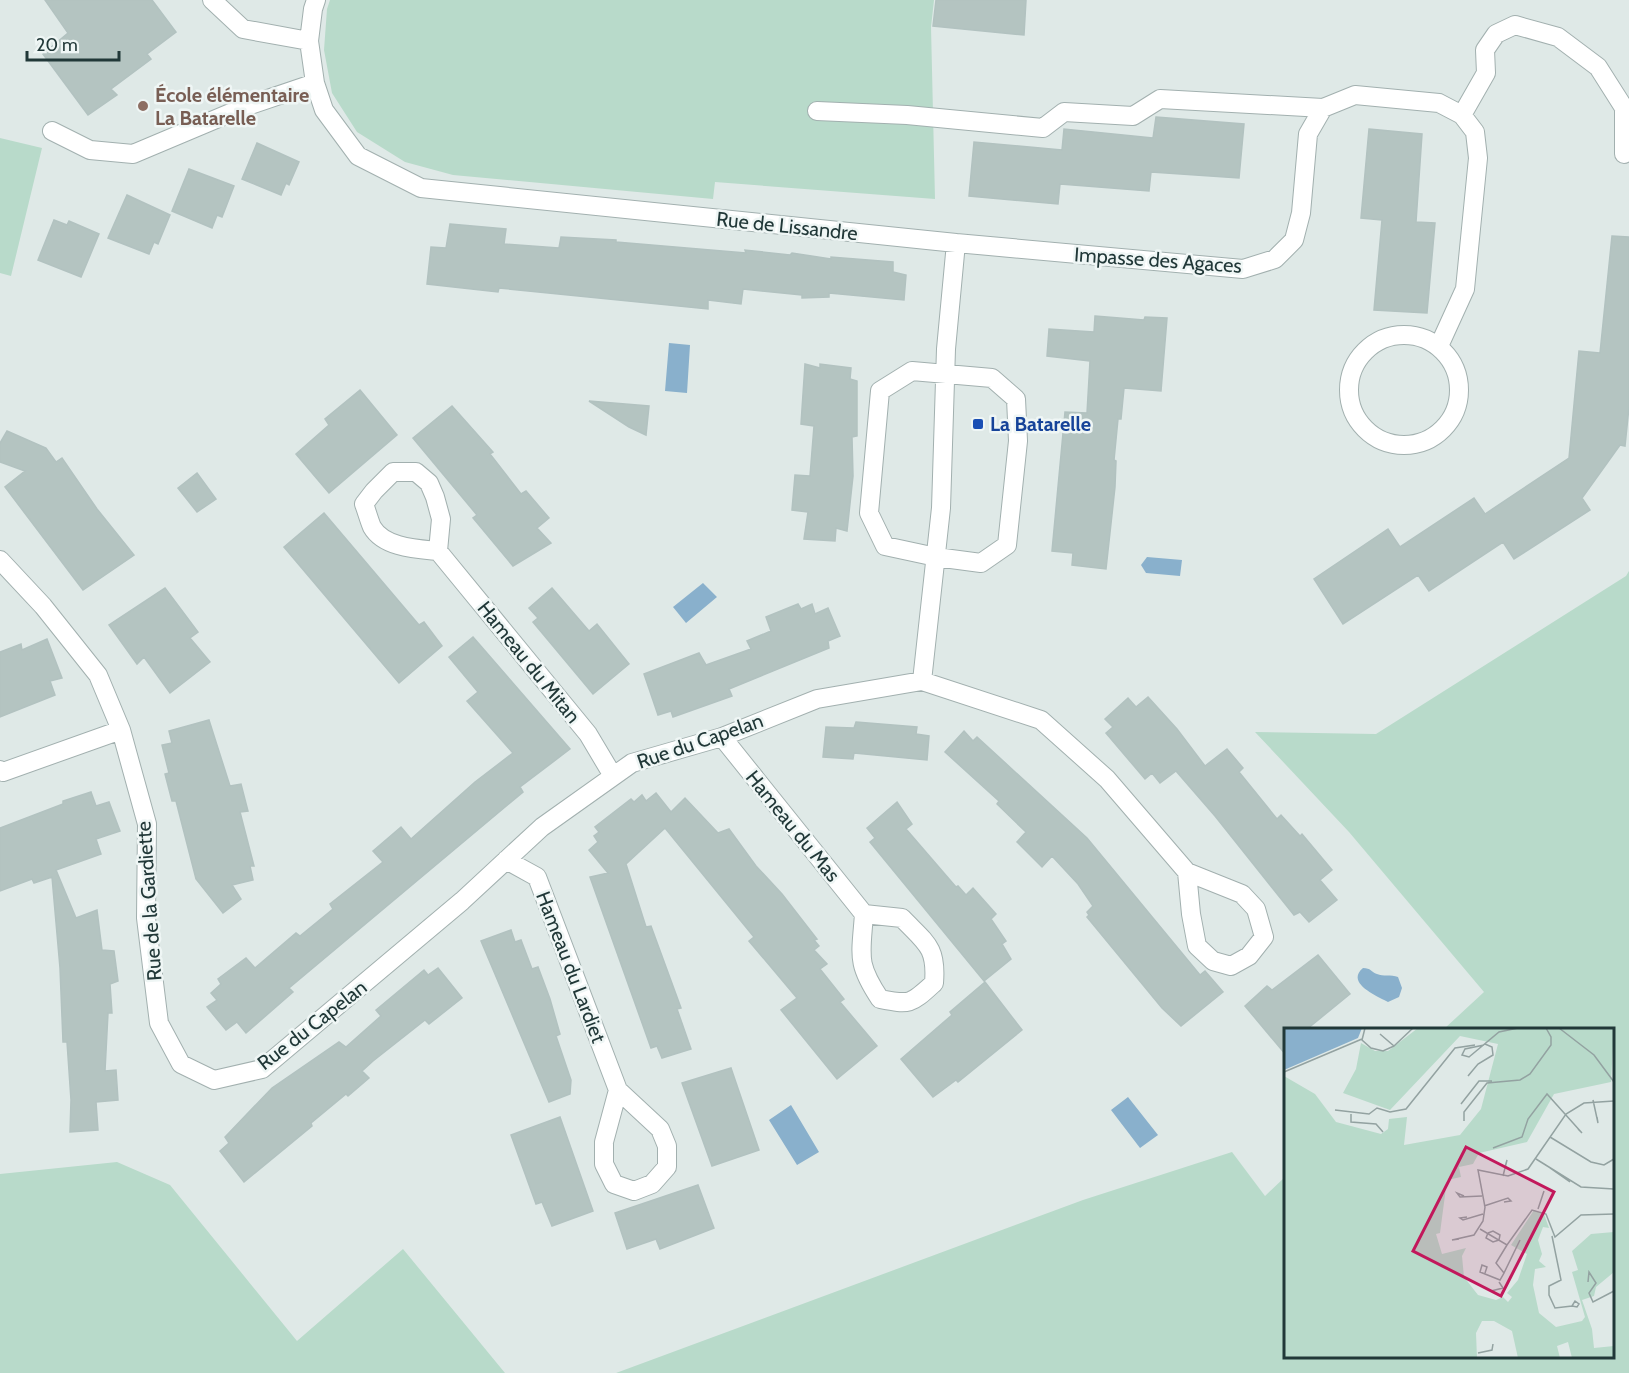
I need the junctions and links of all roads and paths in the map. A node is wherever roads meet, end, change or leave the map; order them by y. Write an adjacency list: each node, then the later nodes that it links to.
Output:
1 (212, 0): 3 (street)
2 (316, 0): 3 (street, Rue de Lissandre)
3 (309, 40): 4 (street, Rue de Lissandre)
4 (315, 83): 8 (street); 10 (street, Rue de Lissandre)
5 (1323, 108): 6 (street); 7 (street); 10 (street, Impasse des Agaces)
6 (817, 111)
7 (1462, 115): 9 (street); 11 (street)
8 (52, 131)
9 (1624, 154)
10 (956, 243): 12 (street)
11 (1439, 346): 11 (street)
12 (945, 374): 14 (street); 14 (street); 14 (street)
13 (438, 551): 13 (street); 20 (street, Hameau du Mitan)
14 (936, 556): 16 (street)
15 (0, 560): 17 (street, Rue de la Gardiette)
16 (922, 681): 18 (street, Rue du Capelan); 22 (street, Rue du Capelan)
17 (121, 730): 19 (street); 24 (street, Rue de la Gardiette)
18 (722, 737): 20 (street, Rue du Capelan); 23 (street, Hameau du Mas)
19 (1, 773)
20 (613, 776): 21 (street, Rue du Capelan)
21 (506, 860): 24 (street, Rue du Capelan); 25 (street, Hameau du Lardiet)
22 (1187, 872): 22 (street, Rue du Capelan)
23 (864, 914): 23 (street)
24 (181, 1064)
25 (618, 1090): 25 (street, Hameau du Lardiet)

